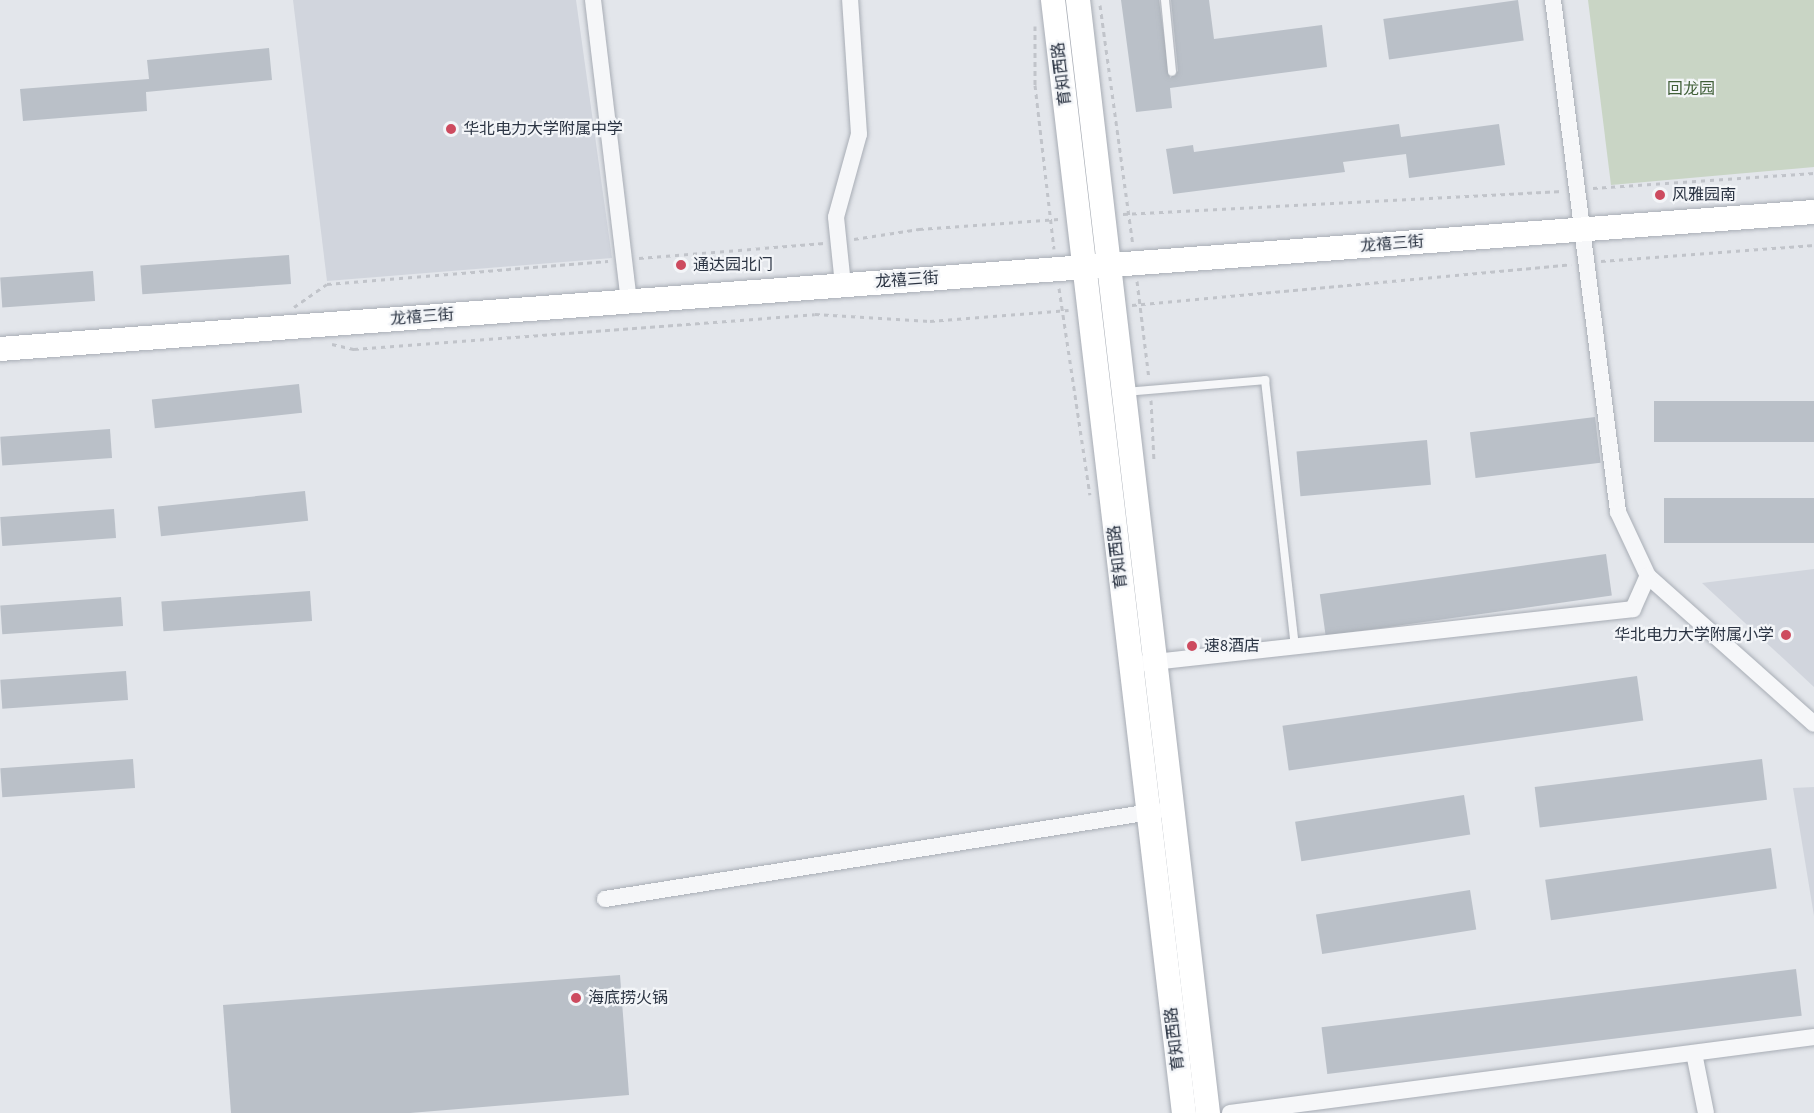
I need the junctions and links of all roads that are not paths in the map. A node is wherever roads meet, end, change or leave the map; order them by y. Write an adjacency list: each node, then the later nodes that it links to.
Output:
1 (593, 0): 13 (street)
2 (850, 0): 12 (street)
3 (1078, 0): 10 (street, 育知西路)
4 (1165, 0): 7 (lane)
5 (1553, 0): 9 (street)
6 (1044, 8): 11 (street, 育知西路)
7 (1172, 72)
8 (1814, 212): 9 (street, 龙禧三街)
9 (1581, 230): 10 (street, 龙禧三街); 16 (street)
10 (1109, 265): 11 (street, 龙禧三街); 15 (street, 育知西路)
11 (1084, 267): 12 (street, 龙禧三街); 19 (street, 育知西路)
12 (843, 285): 13 (street, 龙禧三街)
13 (629, 302): 14 (street, 龙禧三街)
14 (0, 349)
15 (1124, 392): 17 (lane); 18 (street, 育知西路)
16 (1648, 576): 17 (street); 20 (street)
17 (1295, 646): 18 (street)
18 (1155, 662): 19 (street); 21 (street, 育知西路)
19 (1131, 664): 22 (street, 育知西路)
20 (1814, 724)
21 (1173, 808): 22 (street); 27 (street, 育知西路)
22 (1148, 812): 23 (street); 26 (street, 育知西路)
23 (605, 899)
24 (1814, 1037): 25 (street)
25 (1694, 1053): 28 (street); 29 (street)
26 (1184, 1113)
27 (1208, 1113)
28 (1230, 1113)
29 (1706, 1113)

